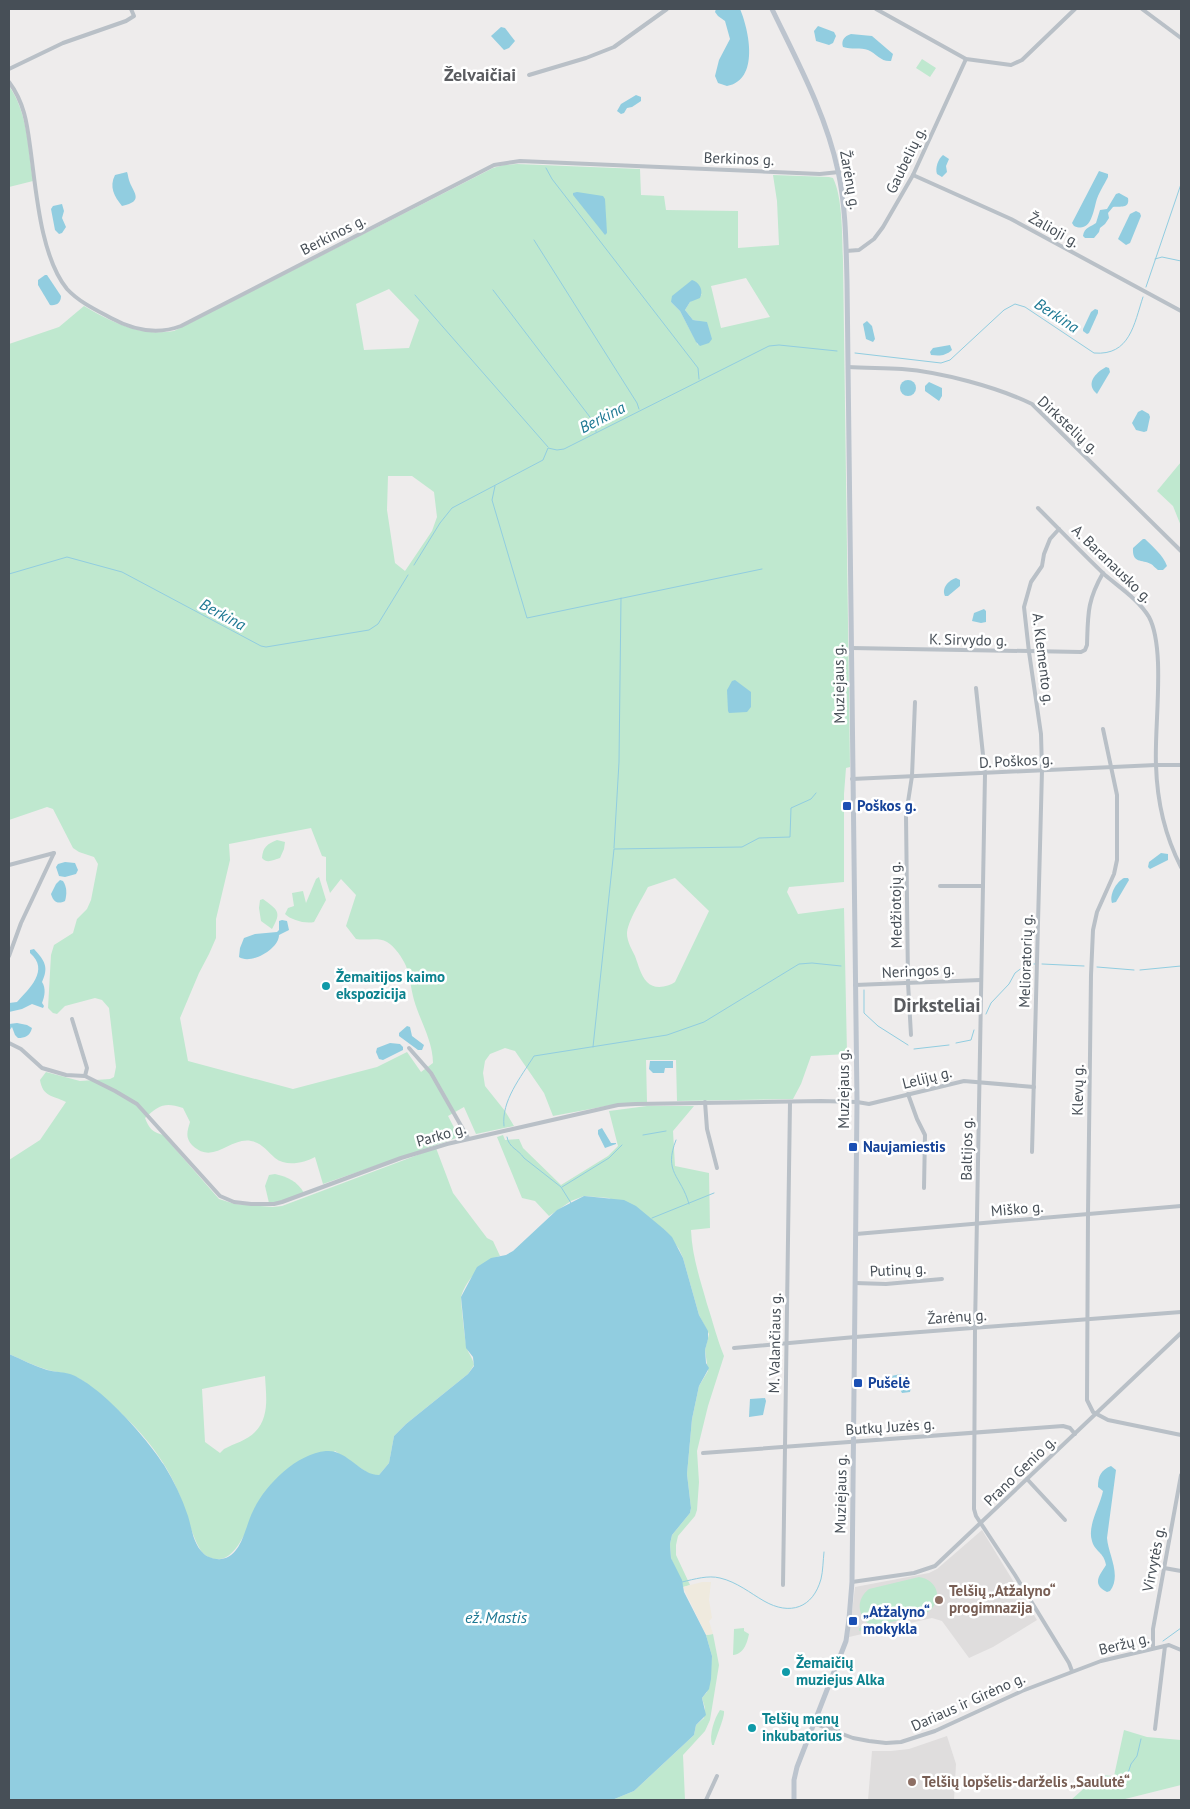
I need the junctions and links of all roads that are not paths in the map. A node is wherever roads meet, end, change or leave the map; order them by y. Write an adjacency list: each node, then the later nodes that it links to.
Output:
1 (131, 9): 9 (street)
2 (667, 9): 10 (street)
3 (772, 9): 12 (main road, Žarėnų g.)
4 (876, 9): 8 (street)
5 (1075, 9): 8 (street)
6 (1142, 9): 7 (street)
7 (1181, 38)
8 (966, 59): 13 (street, Gaubelių g.)
9 (9, 70)
10 (529, 75)
11 (9, 82): 12 (street, Berkinos g.)
12 (839, 172): 14 (main road, Žarėnų g.)
13 (913, 175): 14 (street, Gaubelių g.); 15 (street, Žalioji g.)
14 (846, 251): 16 (main road, Žarėnų g.)
15 (1181, 311)
16 (848, 367): 19 (street, Dirkstelių g.); 21 (main road, Muziejaus g.)
17 (1038, 508): 18 (street, A. Baranausko g.)
18 (1059, 529): 20 (street, A. Baranausko g.); 22 (street, A. Klemento g.)
19 (1181, 551)
20 (1104, 573): 22 (street, K. Sirvydo g.); 26 (street, A. Baranausko g.)
21 (851, 648): 22 (street, K. Sirvydo g.); 32 (main road, Muziejaus g.)
22 (1029, 652): 29 (street, A. Klemento g.)
23 (976, 688): 30 (street, Baltijos g.)
24 (916, 702): 31 (street, Medžiotojų g.)
25 (1103, 729): 28 (street, Klevų g.)
26 (1156, 765): 27 (street, D. Poškos g.); 28 (street, D. Poškos g.); 34 (street, A. Baranausko g.)
27 (1181, 765)
28 (1110, 768): 29 (street, D. Poškos g.); 57 (street, Klevų g.)
29 (1042, 770): 30 (street, D. Poškos g.); 47 (street, Melioratorių g.)
30 (985, 774): 31 (street, D. Poškos g.); 36 (street, Baltijos g.)
31 (912, 776): 32 (street, D. Poškos g.); 39 (street, Medžiotojų g.)
32 (852, 779): 40 (main road, Muziejaus g.)
33 (9, 865): 37 (street)
34 (1181, 867)
35 (940, 886): 36 (street)
36 (983, 886): 38 (street, Baltijos g.)
37 (9, 956)
38 (981, 980): 39 (street, Neringos g.); 46 (street, Baltijos g.)
39 (908, 983): 40 (street, Neringos g.); 42 (street, Medžiotojų g.)
40 (855, 985): 51 (main road, Muziejaus g.)
41 (72, 1019): 45 (street)
42 (911, 1034)
43 (9, 1043): 45 (street)
44 (409, 1048): 52 (street)
45 (85, 1076): 52 (street, Parko g.)
46 (980, 1082): 47 (street, Lelijų g.); 48 (street, Lelijų g.); 58 (street, Baltijos g.)
47 (1034, 1087): 53 (street, Melioratorių g.)
48 (908, 1094): 51 (street, Lelijų g.); 55 (street)
49 (705, 1102): 50 (street, Parko g.); 52 (street, Parko g.); 54 (street)
50 (790, 1102): 51 (street, Parko g.); 67 (street, M. Valančiaus g.)
51 (857, 1102): 59 (main road, Muziejaus g.)
52 (468, 1138)
53 (1032, 1152)
54 (717, 1168)
55 (924, 1188)
56 (1181, 1206): 57 (street, Miško g.)
57 (1088, 1214): 58 (street, Miško g.); 63 (street, Klevų g.)
58 (977, 1224): 59 (street, Miško g.); 64 (street, Baltijos g.)
59 (856, 1234): 61 (main road, Muziejaus g.)
60 (942, 1279): 61 (street, Putinų g.)
61 (855, 1283): 66 (main road, Muziejaus g.)
62 (1181, 1312): 63 (street, Žarėnų g.)
63 (1086, 1319): 64 (street, Žarėnų g.); 69 (street, Klevų g.)
64 (975, 1328): 66 (street, Žarėnų g.); 70 (street, Baltijos g.)
65 (1181, 1333): 69 (street, Prano Genio g.)
66 (855, 1336): 67 (street, Žarėnų g.); 73 (main road, Muziejaus g.)
67 (786, 1342): 68 (street, Žarėnų g.); 74 (street, M. Valančiaus g.)
68 (734, 1348)
69 (1096, 1415): 71 (street, Prano Genio g.); 72 (street)
70 (975, 1432): 71 (street, Butkų Juzės g.); 73 (street, Butkų Juzės g.); 79 (street, Baltijos g.)
71 (1075, 1434): 77 (street, Prano Genio g.)
72 (1181, 1435)
73 (854, 1441): 74 (street, Butkų Juzės g.); 82 (main road, Muziejaus g.)
74 (785, 1447): 75 (street, Butkų Juzės g.); 83 (street, M. Valančiaus g.)
75 (704, 1453)
76 (1181, 1475): 80 (street, Virvytės g.)
77 (1027, 1479): 78 (street); 79 (street, Prano Genio g.)
78 (1065, 1520)
79 (981, 1523): 82 (street, Prano Genio g.); 87 (street, Baltijos g.)
80 (1164, 1568): 81 (street); 85 (street, Virvytės g.)
81 (1181, 1571)
82 (852, 1582): 88 (main road, Muziejaus g.)
83 (783, 1585)
84 (1165, 1646): 85 (street, Beržų g.); 86 (street, Beržų g.); 89 (street)
85 (1153, 1648): 87 (street, Beržų g.)
86 (1181, 1650)
87 (1072, 1671): 88 (street, Dariaus ir Girėno g.)
88 (814, 1721): 92 (main road, Muziejaus g.)
89 (1155, 1729)
90 (717, 1776): 91 (street)
91 (706, 1800)
92 (794, 1800)

